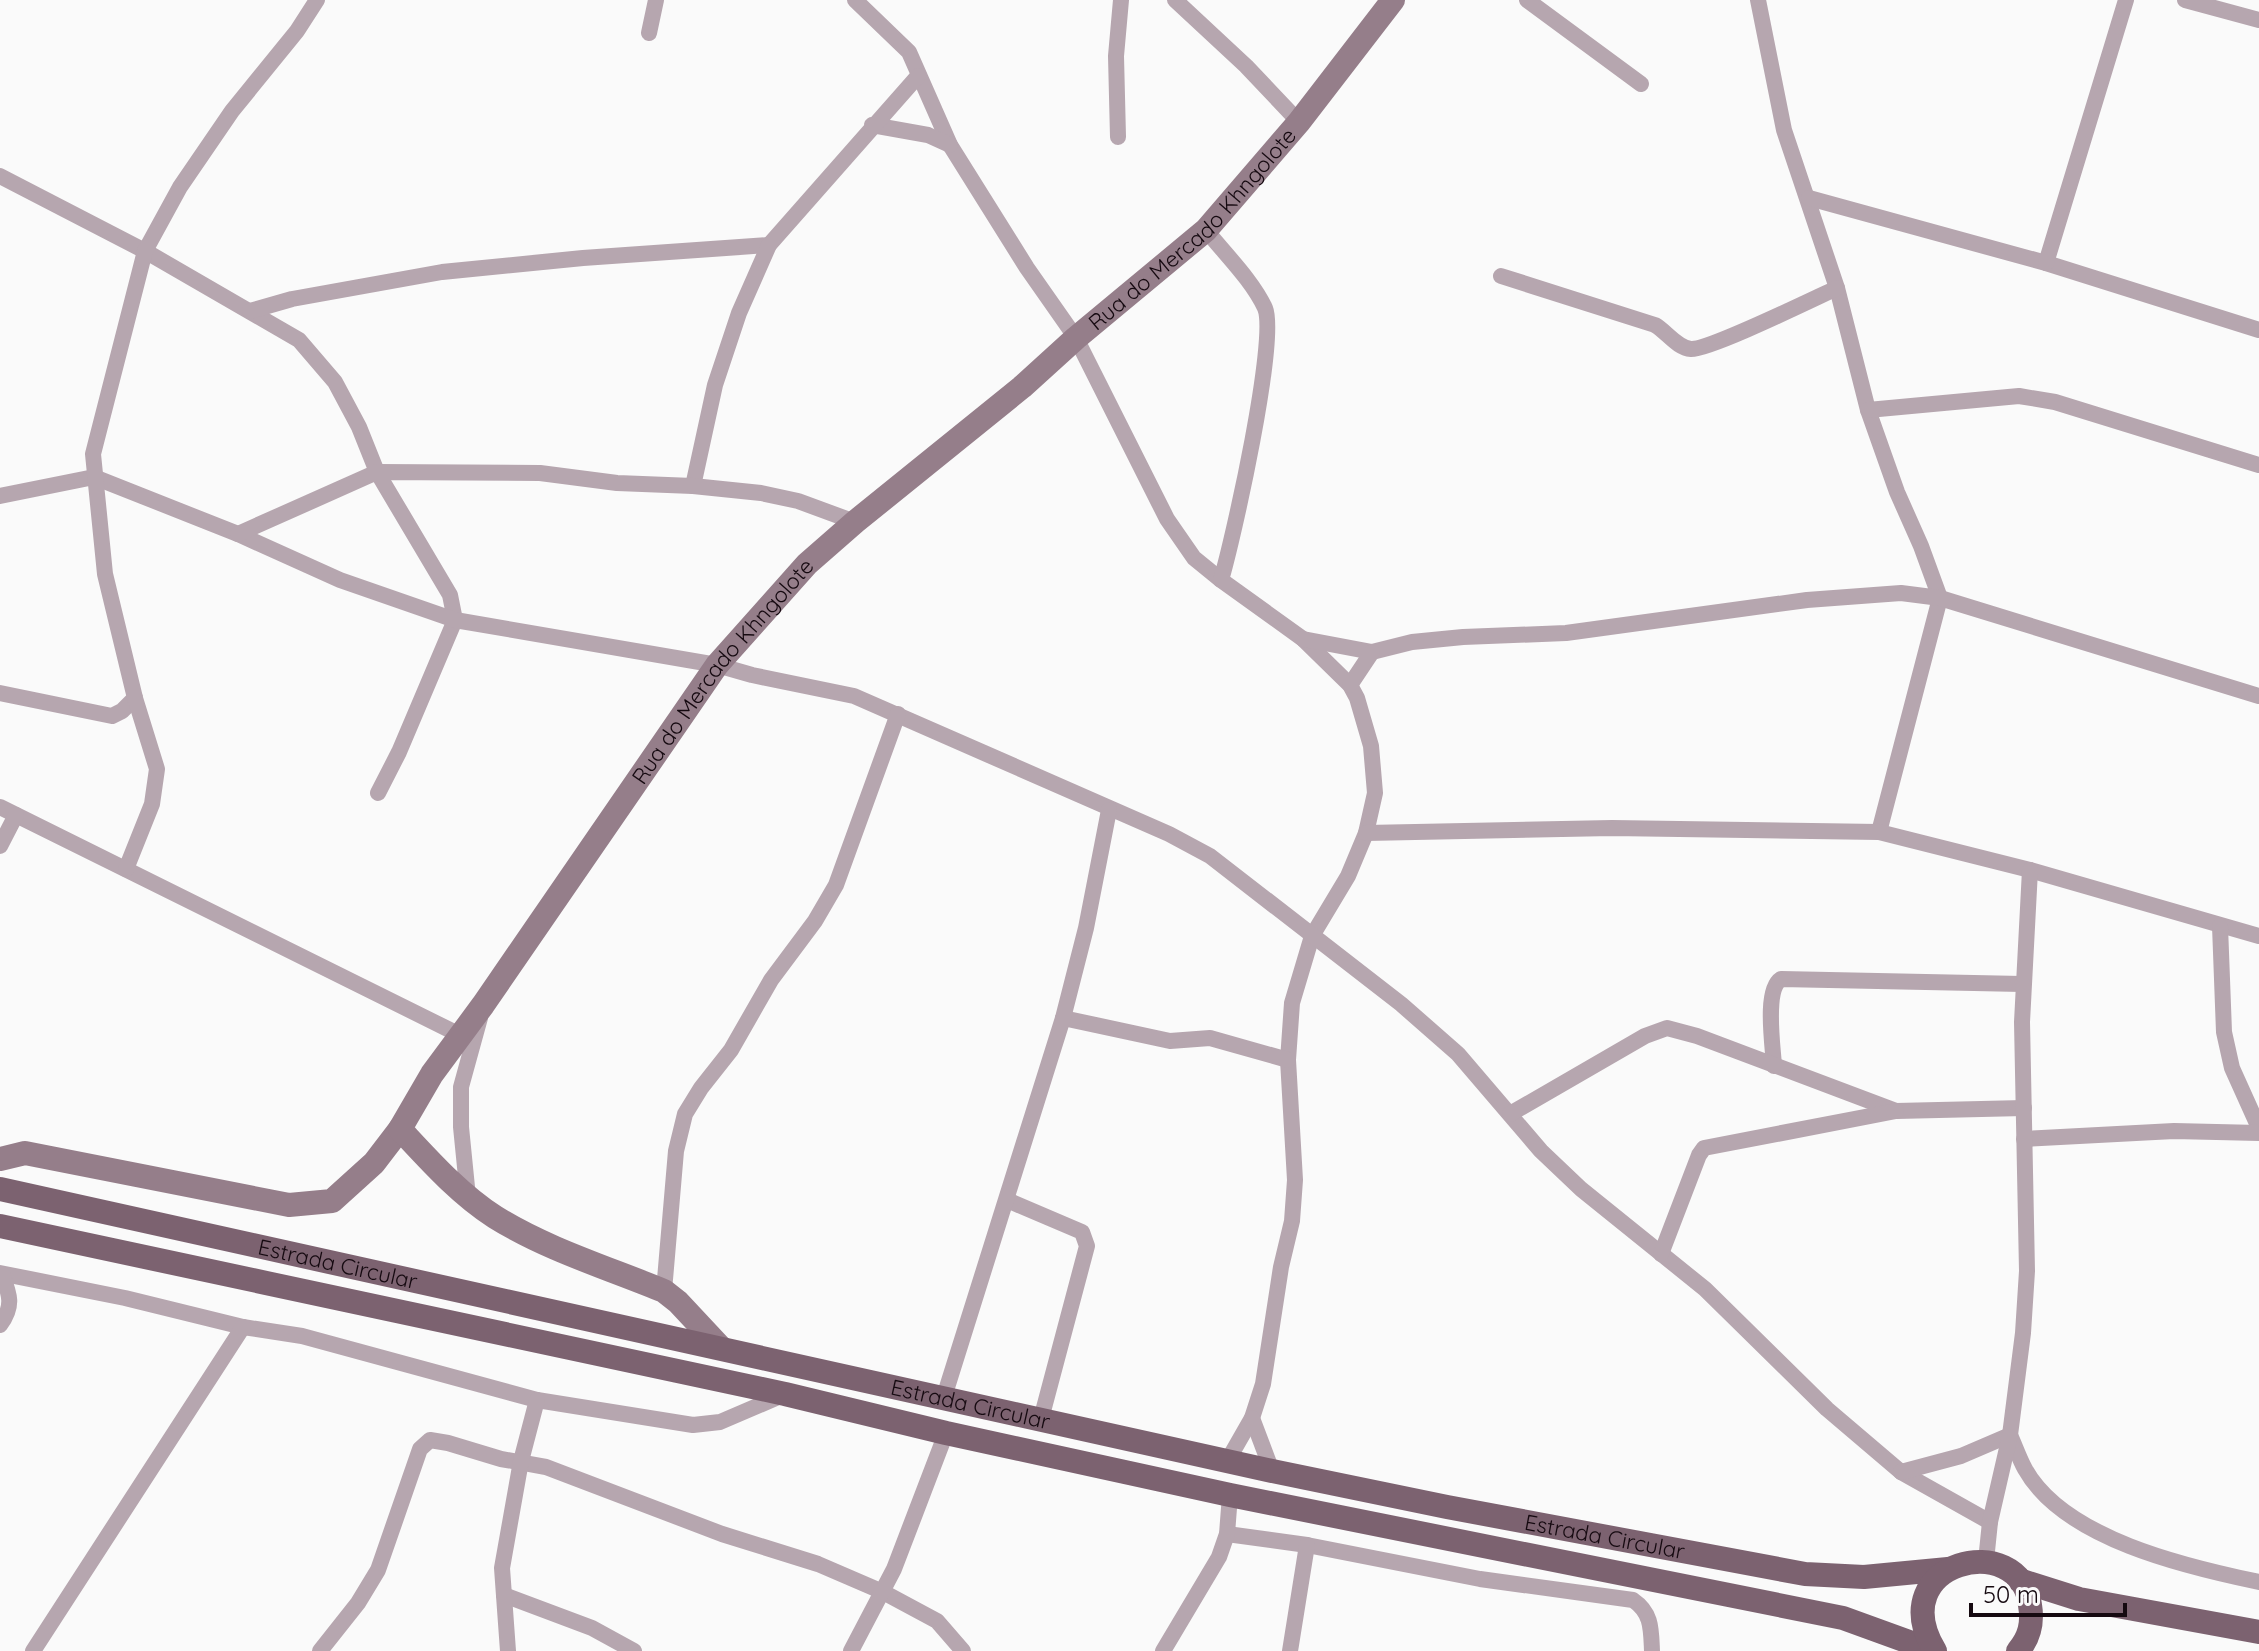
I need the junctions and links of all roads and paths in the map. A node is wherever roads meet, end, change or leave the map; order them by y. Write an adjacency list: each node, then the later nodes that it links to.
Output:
1 (317, 0): 23 (street)
2 (656, 0): 12 (street)
3 (855, 0): 13 (street)
4 (1121, 0): 17 (street)
5 (1175, 0): 15 (street)
6 (1393, 0): 15 (street, Rua do Mercado Khngolote)
7 (1527, 0): 14 (street)
8 (1758, 0): 20 (street)
9 (2126, 0): 24 (street)
10 (2185, 0): 11 (street)
11 (2259, 20)
12 (649, 33)
13 (918, 76): 16 (street); 18 (street)
14 (1641, 84)
15 (1299, 122): 21 (street, Rua do Mercado Khngolote)
16 (872, 125): 18 (street); 22 (street)
17 (1118, 137)
18 (950, 145): 29 (street)
19 (0, 176): 23 (street)
20 (1809, 198): 24 (street); 26 (street)
21 (1206, 230): 29 (street, Rua do Mercado Khngolote); 38 (street)
22 (769, 245): 27 (street); 34 (street)
23 (145, 251): 27 (street); 33 (street)
24 (2046, 263): 28 (street)
25 (1501, 276): 26 (street)
26 (1837, 288): 30 (street)
27 (250, 311): 32 (street)
28 (2259, 330)
29 (1076, 338): 36 (street, Rua do Mercado Khngolote); 38 (street)
30 (1868, 410): 31 (street); 39 (street)
31 (2259, 465)
32 (377, 472): 34 (street); 37 (street); 40 (street)
33 (94, 477): 35 (street); 37 (street); 47 (street)
34 (693, 486): 36 (street)
35 (0, 496)
36 (855, 522): 43 (street, Rua do Mercado Khngolote)
37 (238, 534): 40 (street)
38 (1221, 580): 41 (street)
39 (1940, 598): 42 (street); 46 (street); 53 (street)
40 (455, 620): 43 (street); 49 (street)
41 (1303, 639): 42 (street); 44 (street)
42 (1372, 652): 44 (street)
43 (717, 665): 48 (street); 62 (street, Rua do Mercado Khngolote)
44 (1350, 685): 54 (street)
45 (0, 693): 47 (street)
46 (2259, 696)
47 (135, 698): 56 (street)
48 (898, 714): 51 (street); 80 (street)
49 (378, 793)
50 (0, 807): 52 (street)
51 (1109, 810): 59 (street); 63 (street)
52 (16, 815): 55 (street); 56 (street)
53 (1879, 832): 54 (street); 57 (street)
54 (1366, 833): 59 (street)
55 (0, 846)
56 (126, 869): 64 (street)
57 (2030, 870): 58 (street); 61 (street)
58 (2220, 926): 60 (street); 71 (street)
59 (1312, 936): 65 (street); 69 (street)
60 (2259, 936)
61 (2022, 984): 66 (street); 67 (street)
62 (483, 1005): 64 (street, Rua do Mercado Khngolote); 75 (street)
63 (1063, 1018): 65 (street); 76 (street)
64 (460, 1035): 70 (street, Rua do Mercado Khngolote)
65 (1288, 1060): 87 (street)
66 (1774, 1066): 68 (street); 69 (street)
67 (2024, 1108): 68 (street); 72 (street)
68 (1896, 1111): 78 (street)
69 (1510, 1114): 78 (street)
70 (400, 1129): 73 (street, Rua do Mercado Khngolote); 75 (street)
71 (2259, 1130): 72 (street)
72 (2024, 1139): 90 (street)
73 (0, 1159)
74 (0, 1189): 83 (main road, Estrada Circular)
75 (468, 1197): 80 (street)
76 (1007, 1200): 85 (street); 88 (street)
77 (0, 1226): 84 (main road, Estrada Circular)
78 (1661, 1254): 94 (street)
79 (1, 1274): 81 (street); 82 (street)
80 (664, 1291): 83 (street)
81 (0, 1325)
82 (243, 1327): 86 (street); 106 (street)
83 (721, 1348): 85 (main road, Estrada Circular)
84 (785, 1394): 86 (street); 89 (main road, Estrada Circular)
85 (944, 1397): 88 (main road, Estrada Circular)
86 (537, 1400): 92 (street)
87 (1252, 1418): 91 (street); 93 (street)
88 (1041, 1419): 91 (main road, Estrada Circular)
89 (946, 1433): 95 (main road, Estrada Circular); 103 (street)
90 (2010, 1435): 94 (street); 96 (street); 102 (street)
91 (1228, 1460): 93 (main road, Estrada Circular)
92 (521, 1461): 103 (street); 104 (street); 107 (street)
93 (1272, 1471): 100 (main road, Estrada Circular)
94 (1901, 1472): 96 (street)
95 (1230, 1495): 97 (street); 115 (main road, Estrada Circular)
96 (1990, 1522): 99 (street)
97 (1227, 1534): 98 (street); 112 (street)
98 (1307, 1545): 113 (street); 114 (street)
99 (1986, 1561): 100 (main road, Estrada Circular); 101 (main road)
100 (1948, 1569): 115 (main road)
101 (2019, 1580): 105 (main road); 116 (main road)
102 (2259, 1582)
103 (883, 1592): 110 (street); 111 (street)
104 (504, 1595): 108 (street); 109 (street)
105 (2259, 1632)
106 (33, 1651)
107 (320, 1651)
108 (508, 1651)
109 (634, 1651)
110 (851, 1651)
111 (963, 1651)
112 (1163, 1651)
113 (1290, 1651)
114 (1652, 1651)
115 (1934, 1651)
116 (2018, 1651)

